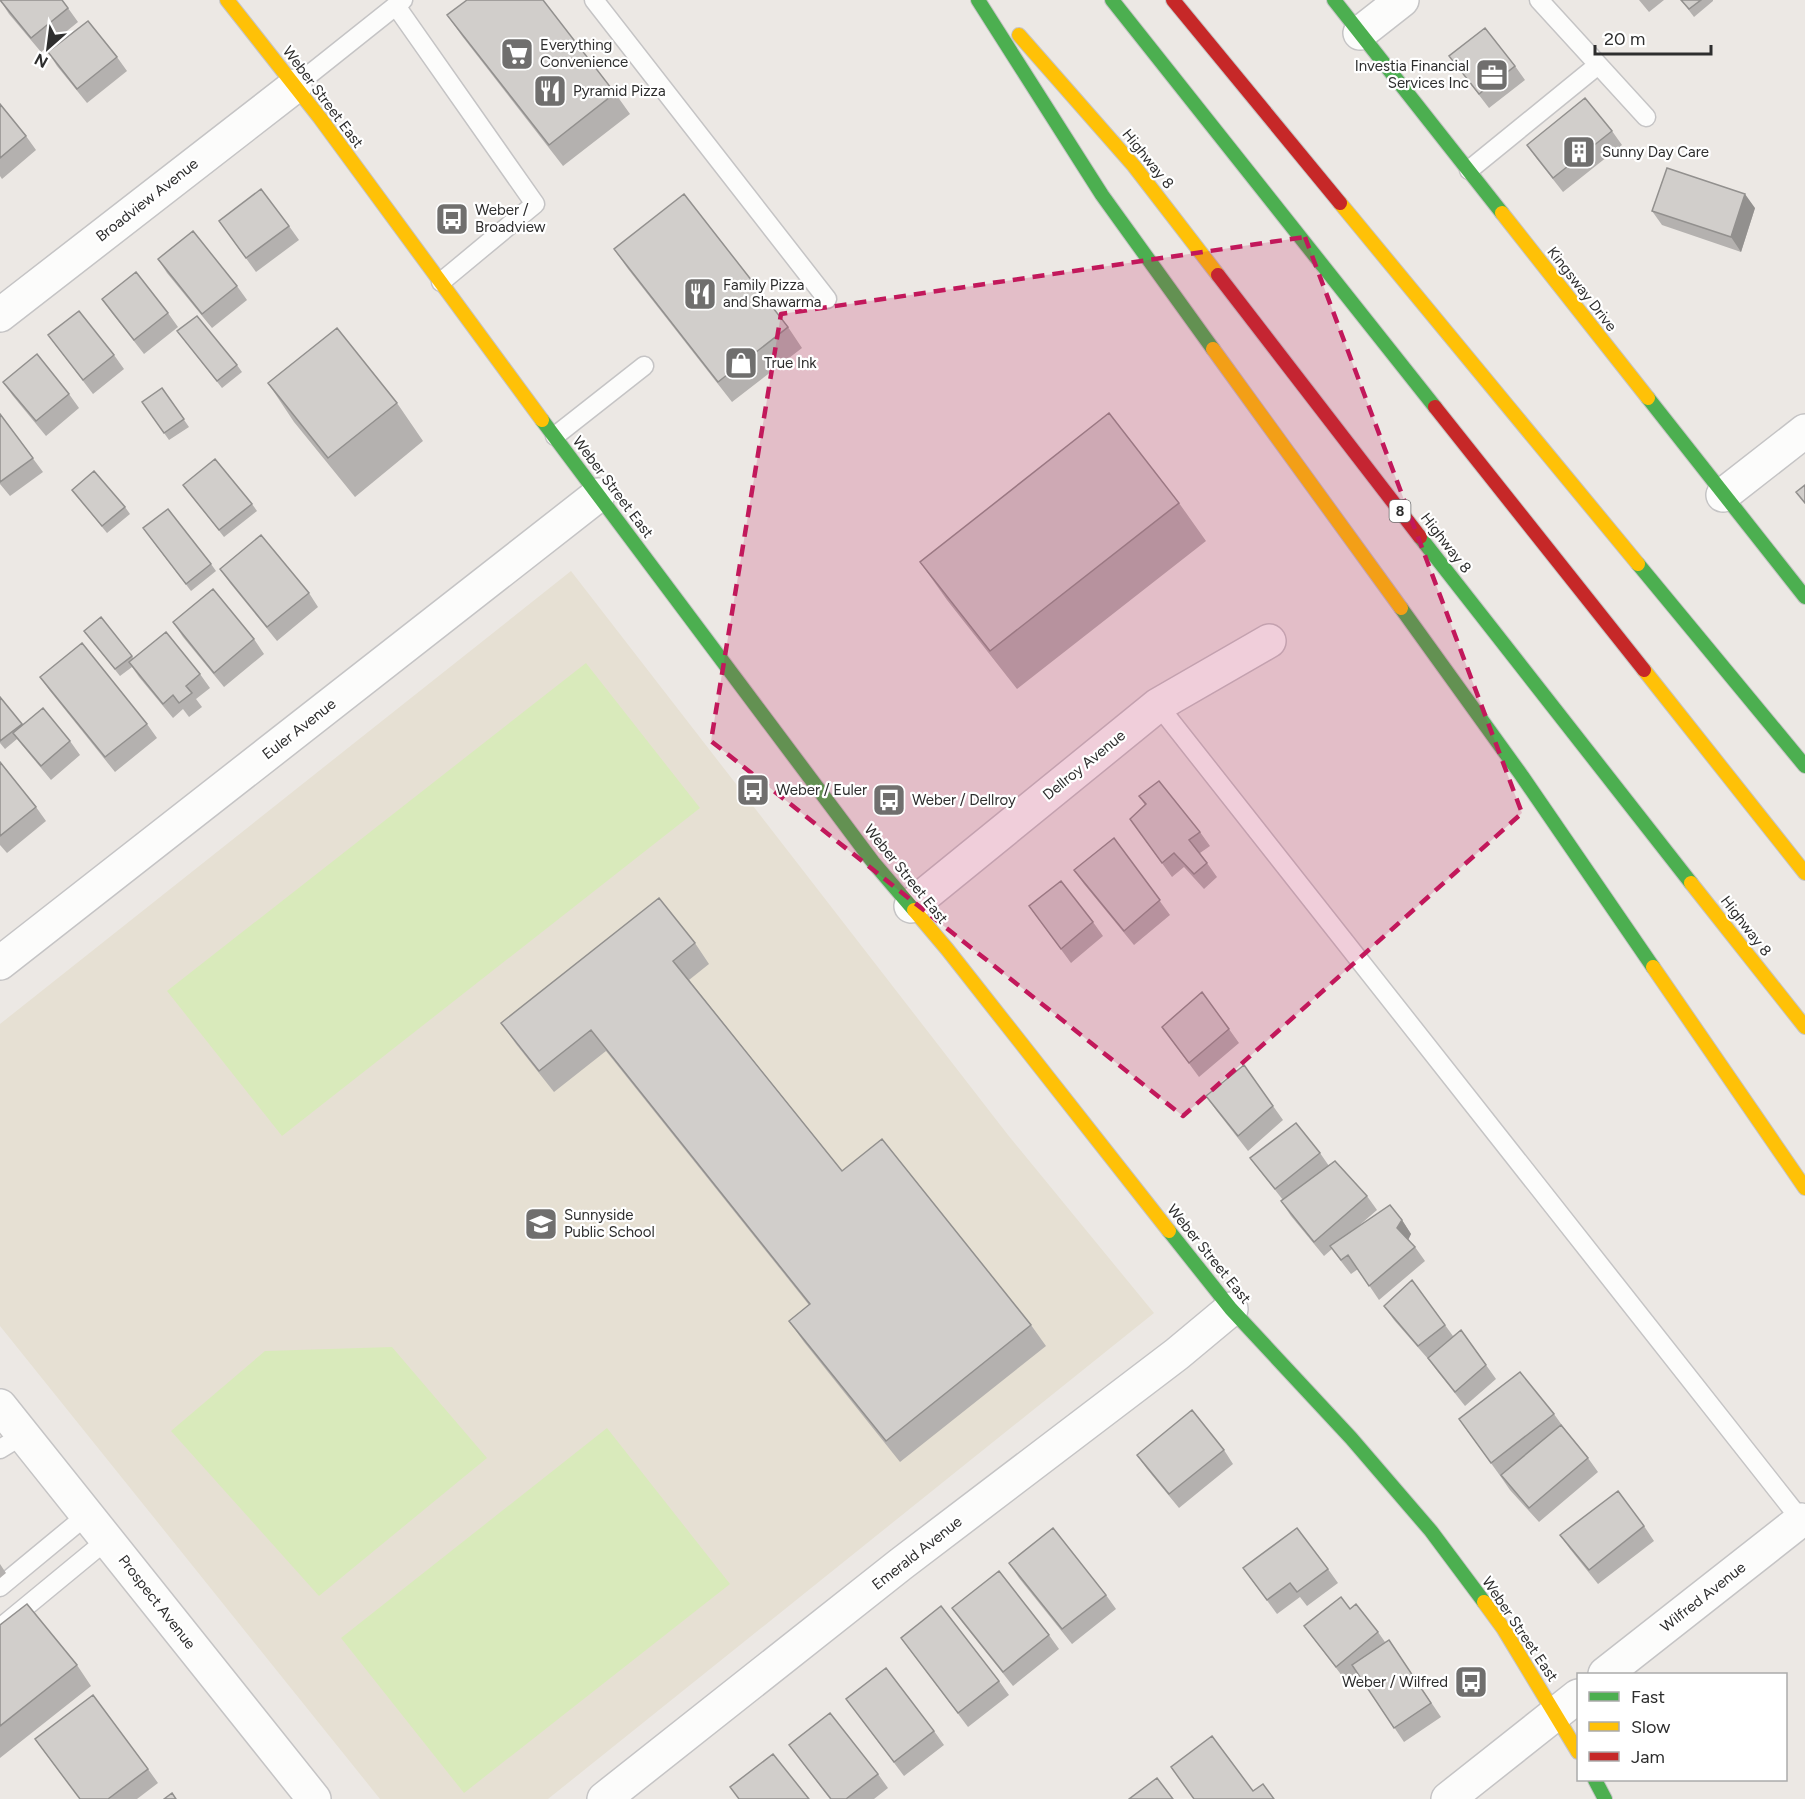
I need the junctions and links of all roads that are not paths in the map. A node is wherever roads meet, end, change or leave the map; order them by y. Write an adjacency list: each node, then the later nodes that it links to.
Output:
1 (227, 0): 13 (main road, Weber Street East)
2 (594, 0): 17 (lane)
3 (978, 0): 32 (main road)
4 (988, 0): 31 (main road, Highway 8 / 8)
5 (1112, 0): 28 (main road)
6 (1173, 0): 27 (main road)
7 (1334, 0): 11 (main road, Kingsway Drive)
8 (1402, 0): 11 (street)
9 (1539, 0): 12 (lane)
10 (400, 3): 13 (lane); 16 (lane)
11 (1360, 33): 15 (main road, Kingsway Drive)
12 (1598, 65): 14 (lane); 15 (lane)
13 (295, 86): 16 (main road, Weber Street East); 18 (street, Broadview Avenue)
14 (1646, 117)
15 (1469, 170): 23 (main road, Kingsway Drive)
16 (441, 282): 21 (main road, Weber Street East)
17 (827, 299)
18 (0, 315)
19 (644, 366): 21 (lane)
20 (1805, 431): 23 (street)
21 (555, 436): 22 (main road, Weber Street East)
22 (598, 495): 29 (main road, Weber Street East); 30 (street, Euler Avenue)
23 (1722, 495): 24 (main road, Kingsway Drive)
24 (1805, 597)
25 (1269, 641): 26 (street, Dellroy Avenue)
26 (1158, 705): 29 (street, Dellroy Avenue); 36 (lane)
27 (1805, 766)
28 (1805, 873)
29 (911, 906): 33 (main road, Weber Street East)
30 (0, 963)
31 (1805, 1027)
32 (1805, 1188)
33 (1231, 1309): 41 (main road, Weber Street East); 45 (street, Emerald Avenue)
34 (0, 1406): 35 (street, Prospect Avenue)
35 (12, 1442): 37 (street, Prospect Avenue)
36 (1801, 1520): 40 (street, Wilfred Avenue)
37 (97, 1527): 38 (lane); 39 (lane); 44 (street, Prospect Avenue)
38 (0, 1587)
39 (0, 1628)
40 (1606, 1673)
41 (1567, 1705): 42 (main road, Weber Street East); 46 (street)
42 (1577, 1748)
43 (1596, 1781): 47 (main road)
44 (314, 1799)
45 (604, 1799)
46 (1448, 1799)
47 (1605, 1799)

